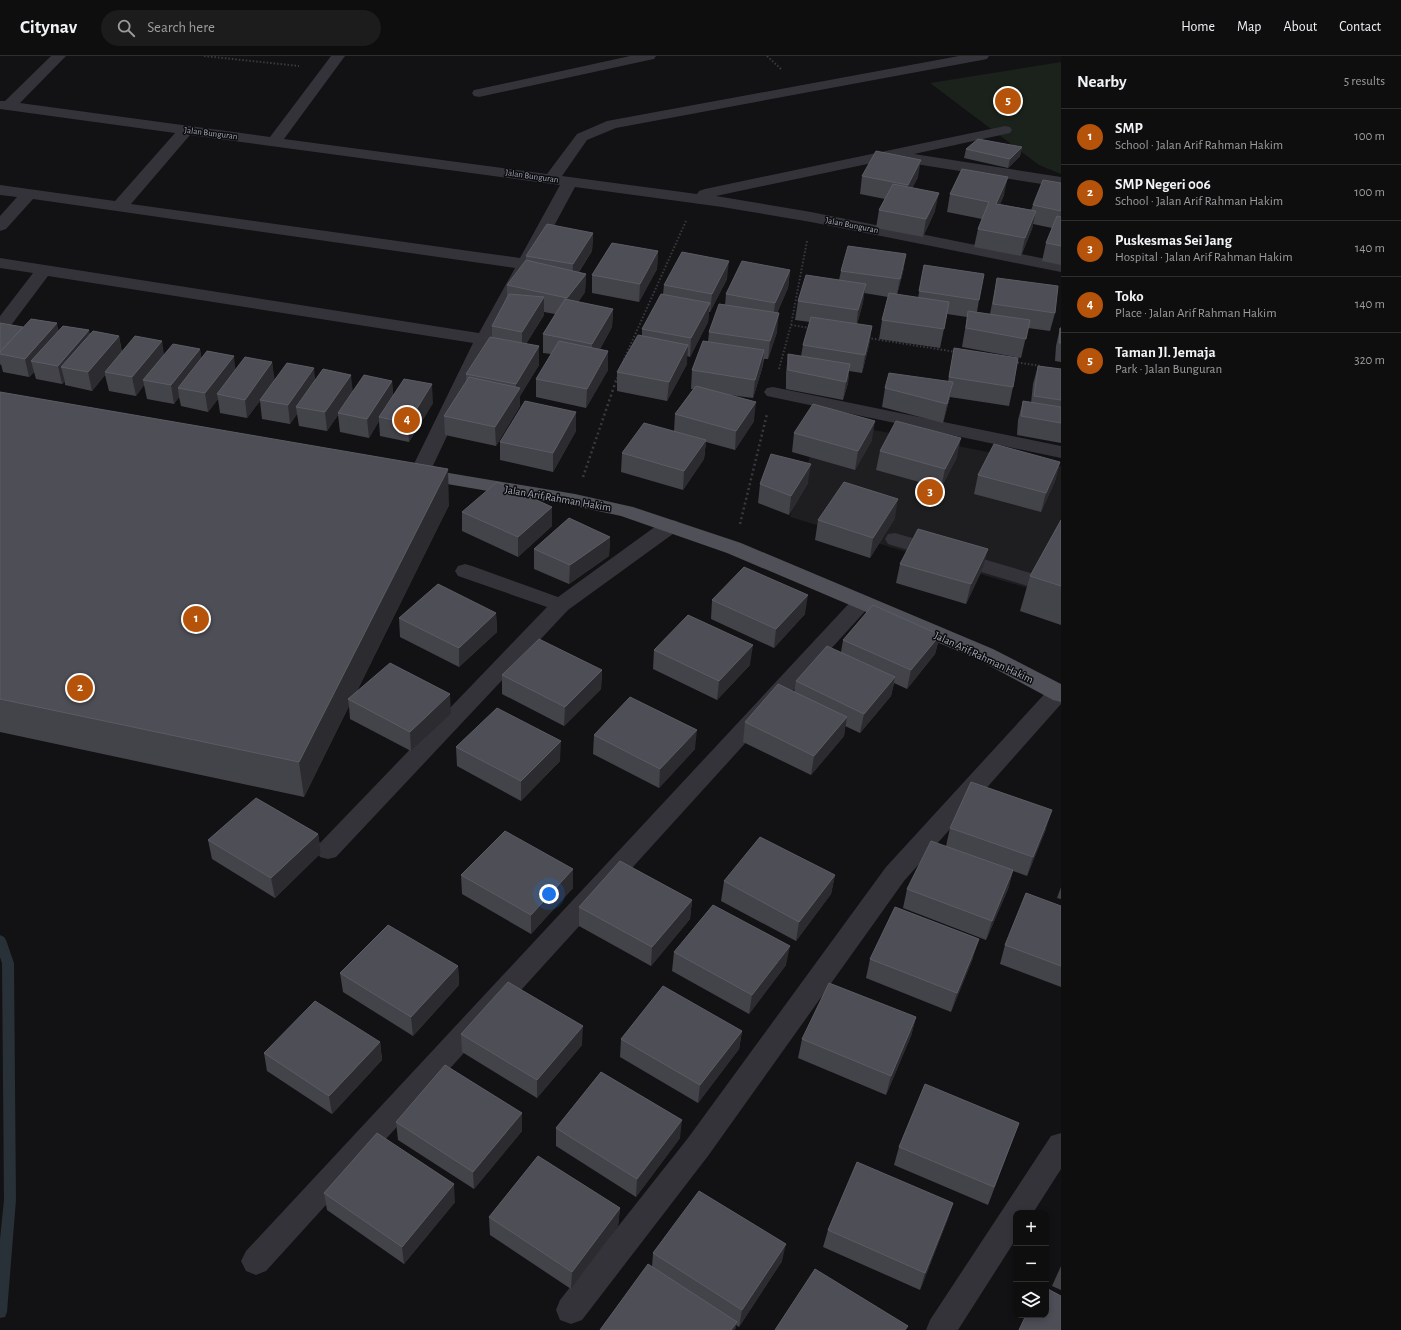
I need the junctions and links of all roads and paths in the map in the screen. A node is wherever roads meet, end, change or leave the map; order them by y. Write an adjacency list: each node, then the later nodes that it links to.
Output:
1 (59, 56): 8 (street)
2 (204, 56): 6 (path)
3 (338, 56): 6 (street)
4 (649, 56): 7 (street)
5 (982, 56): 13 (street)
6 (328, 70): 11 (street)
7 (479, 93)
8 (4, 106): 9 (street, Jalan Bunguran)
9 (186, 130): 11 (street, Jalan Bunguran); 19 (street)
10 (1005, 130): 12 (street)
11 (274, 142): 13 (street, Jalan Bunguran)
12 (890, 155): 15 (street); 18 (street)
13 (552, 178): 14 (street, Jalan Bunguran)
14 (570, 181): 18 (street, Jalan Bunguran); 22 (street)
15 (1061, 182)
16 (0, 190): 17 (street)
17 (29, 194): 19 (street); 20 (street)
18 (693, 198): 23 (street, Jalan Bunguran); 37 (path)
19 (120, 206): 22 (street)
20 (0, 226)
21 (0, 264): 24 (street)
22 (524, 264): 29 (street)
23 (1061, 267)
24 (44, 270): 26 (street); 29 (street)
25 (791, 325): 27 (path)
26 (0, 328)
27 (814, 329)
28 (868, 338): 30 (path)
29 (484, 339): 36 (street)
30 (961, 353)
31 (1007, 361): 32 (path)
32 (1046, 367)
33 (773, 392): 34 (street)
34 (1061, 452)
35 (396, 470): 36 (main road, Jalan Arif Rahman Hakim)
36 (419, 474): 37 (main road, Jalan Arif Rahman Hakim); 38 (street)
37 (574, 500): 39 (main road, Jalan Arif Rahman Hakim)
38 (396, 504)
39 (670, 526): 43 (main road, Jalan Arif Rahman Hakim); 44 (street)
40 (895, 539): 42 (street)
41 (465, 571): 44 (street)
42 (1061, 589)
43 (862, 602): 45 (main road, Jalan Arif Rahman Hakim); 50 (street)
44 (561, 605): 46 (street)
45 (1060, 693): 51 (street)
46 (328, 850)
47 (1061, 1145): 48 (street)
48 (1019, 1210)
49 (1013, 1219): 52 (street)
50 (256, 1261)
51 (572, 1310)
52 (940, 1330)

